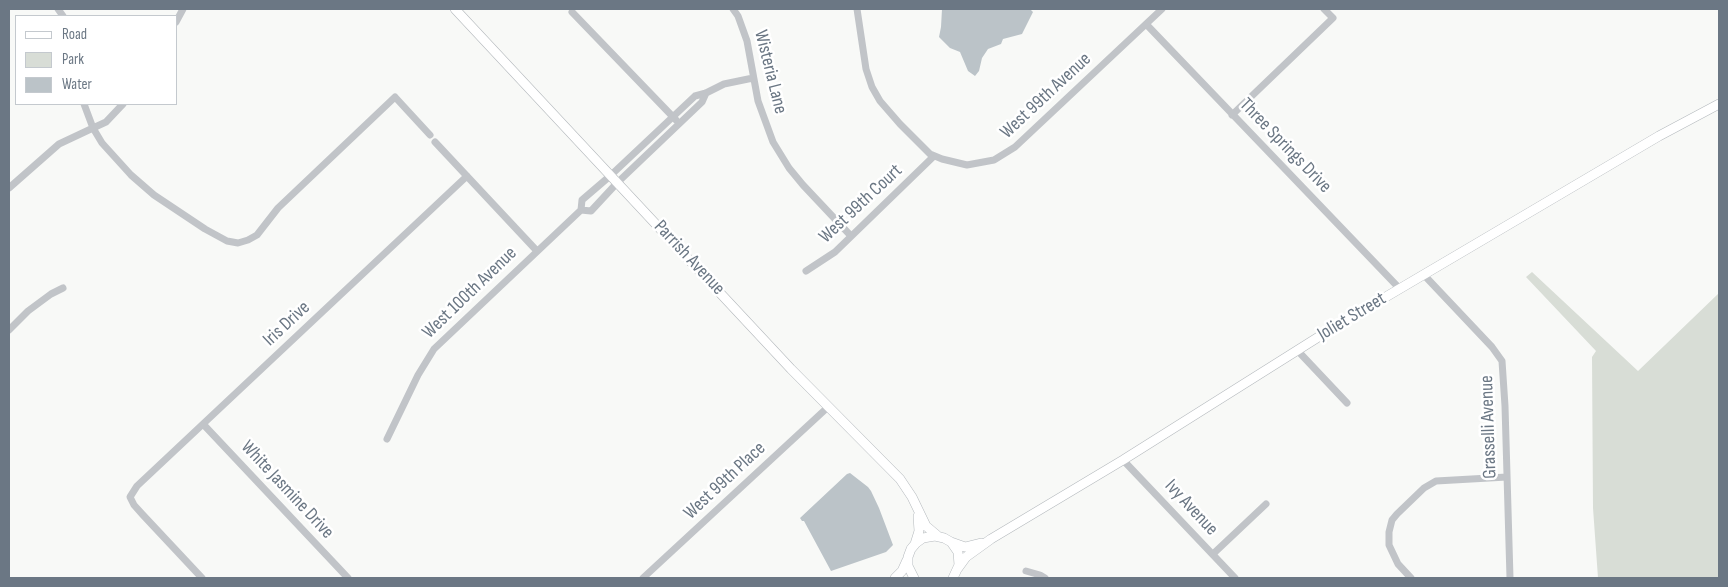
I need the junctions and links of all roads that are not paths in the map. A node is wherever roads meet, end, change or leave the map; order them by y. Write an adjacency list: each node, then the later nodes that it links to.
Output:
1 (455, 9): 21 (street, Parrish Avenue)
2 (732, 9): 8 (street, Wisteria Lane)
3 (857, 9): 19 (street)
4 (1162, 9): 7 (street, West 99th Avenue)
5 (1324, 9): 13 (street)
6 (572, 12): 14 (street)
7 (1146, 24): 13 (street, Three Springs Drive); 19 (street, West 99th Avenue)
8 (753, 78): 9 (street, West 100th Avenue); 24 (street, Wisteria Lane)
9 (706, 93): 14 (street, West 100th Avenue); 15 (street, West 100th Avenue)
10 (1719, 104): 27 (street, Joliet Street)
11 (84, 105): 16 (street)
12 (122, 105): 16 (street)
13 (1232, 115): 29 (street, Three Springs Drive)
14 (673, 117): 15 (street); 21 (street, West 100th Avenue)
15 (680, 124): 21 (street, West 100th Avenue)
16 (93, 128): 17 (street); 22 (street)
17 (430, 136)
18 (436, 142): 20 (street)
19 (934, 156): 24 (street, West 99th Court)
20 (467, 176): 25 (street); 34 (street, Iris Drive)
21 (614, 179): 23 (street, West 100th Avenue); 23 (street, West 100th Avenue); 33 (street, Parrish Avenue)
22 (9, 188)
23 (580, 210): 25 (street, West 100th Avenue)
24 (851, 236): 26 (street, West 99th Court)
25 (537, 251): 35 (street, West 100th Avenue)
26 (806, 271)
27 (1424, 274): 29 (street, Joliet Street); 37 (street, Grasselli Avenue)
28 (63, 288): 30 (street)
29 (1400, 289): 31 (street, Joliet Street)
30 (9, 330)
31 (1297, 350): 32 (street); 36 (street, Joliet Street)
32 (1347, 403)
33 (828, 407): 39 (street, Parrish Avenue); 50 (street, West 99th Place)
34 (203, 424): 48 (street, Iris Drive); 49 (street, White Jasmine Drive)
35 (387, 439)
36 (1123, 460): 41 (street, Joliet Street); 44 (street, Ivy Avenue)
37 (1507, 477): 55 (street); 56 (street, Grasselli Avenue)
38 (1266, 504): 44 (street)
39 (918, 510): 40 (street, Parrish Avenue); 43 (street, Parrish Avenue)
40 (940, 536): 42 (street, Parrish Avenue); 43 (street)
41 (991, 540): 42 (street, Joliet Street); 47 (street, Joliet Street)
42 (951, 542): 47 (street)
43 (913, 546): 45 (street, Parrish Avenue)
44 (1212, 554): 54 (street, Ivy Avenue)
45 (908, 557): 51 (street, Parrish Avenue); 52 (street)
46 (1026, 571): 53 (street)
47 (955, 575)
48 (202, 578)
49 (348, 578)
50 (643, 578)
51 (895, 578)
52 (914, 578)
53 (1045, 578)
54 (1235, 578)
55 (1411, 578)
56 (1510, 578)

